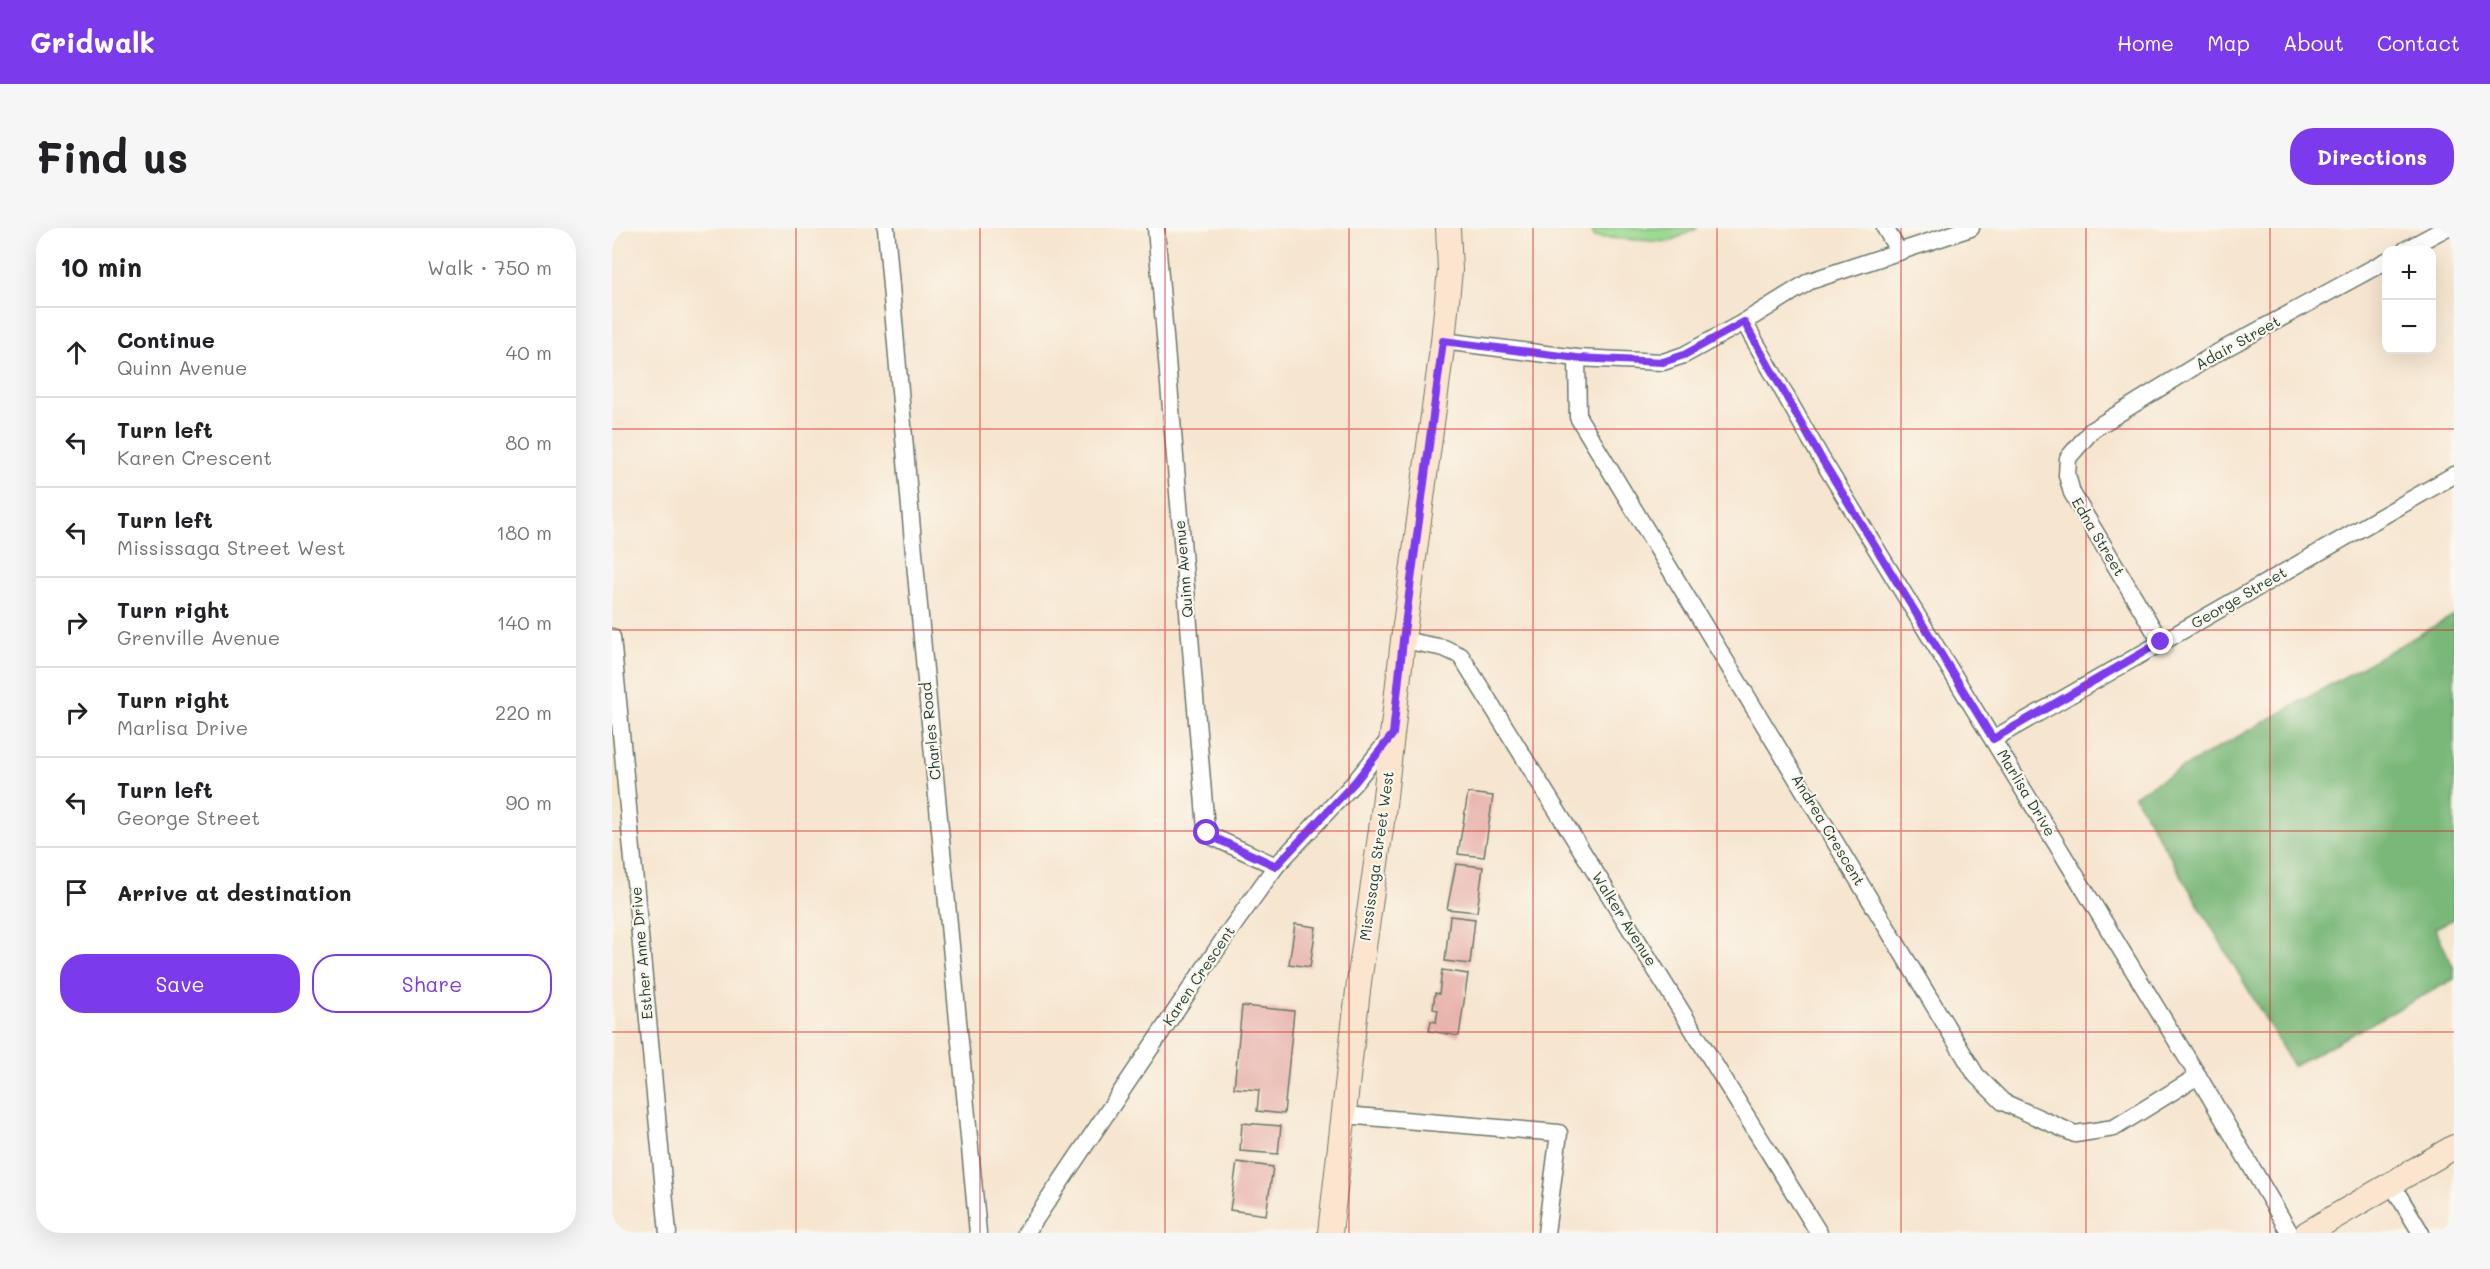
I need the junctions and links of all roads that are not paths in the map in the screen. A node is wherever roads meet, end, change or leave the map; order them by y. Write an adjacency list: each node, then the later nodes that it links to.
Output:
1 (886, 228): 26 (street, Charles Road)
2 (1156, 228): 20 (street, Quinn Avenue)
3 (1448, 228): 11 (street, Mississaga Street West)
4 (1885, 228): 8 (street)
5 (1971, 228): 8 (street)
6 (2446, 228): 7 (street)
7 (2412, 246)
8 (1899, 252): 10 (street)
9 (2382, 263): 13 (street, Adair Street)
10 (1744, 322): 12 (street); 19 (street, Marlisa Drive)
11 (1443, 341): 12 (street); 16 (street, Mississaga Street West)
12 (1577, 358): 21 (street, Andrea Crescent)
13 (2092, 430): 17 (street, Edna Street)
14 (2454, 475): 17 (street, George Street)
15 (612, 637): 25 (street, Esther Anne Drive)
16 (1403, 640): 18 (street, Mississaga Street West); 30 (street, Walker Avenue)
17 (2161, 642): 19 (street, George Street)
18 (1393, 734): 20 (street, Karen Crescent); 22 (street, Mississaga Street West)
19 (1993, 739): 21 (street, Marlisa Drive)
20 (1276, 866): 27 (street, Karen Crescent)
21 (2198, 1076): 31 (street, Marlisa Drive)
22 (1344, 1115): 28 (street, Mississaga Street West); 29 (street)
23 (2454, 1147): 24 (street)
24 (2391, 1183): 32 (street); 33 (street)
25 (668, 1233)
26 (978, 1233)
27 (1026, 1233)
28 (1330, 1233)
29 (1546, 1233)
30 (1819, 1233)
31 (2290, 1233)
32 (2307, 1233)
33 (2421, 1233)

